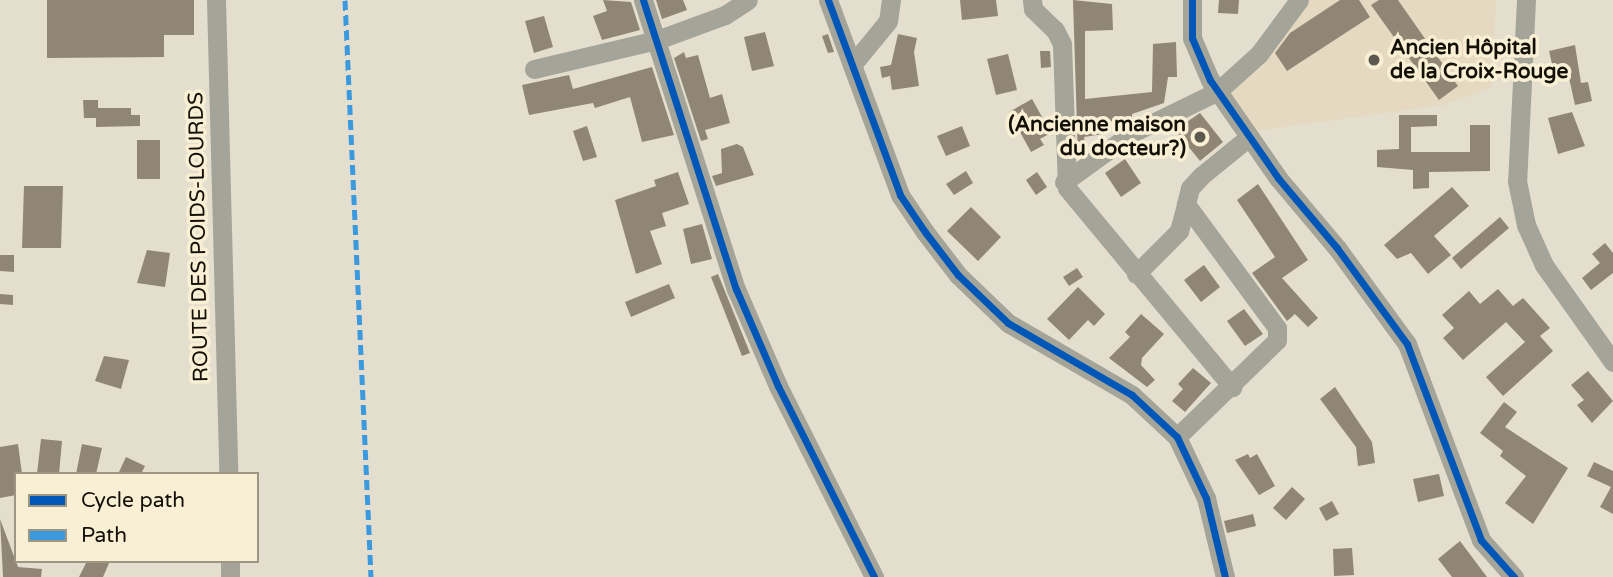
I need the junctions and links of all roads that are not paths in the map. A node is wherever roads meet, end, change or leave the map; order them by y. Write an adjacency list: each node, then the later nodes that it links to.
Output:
1 (216, 0): 21 (street, ROUTE DES POIDS-LOURDS)
2 (643, 0): 10 (street)
3 (748, 0): 10 (street)
4 (828, 0): 11 (street)
5 (891, 0): 11 (street)
6 (1032, 0): 15 (street)
7 (1192, 0): 13 (street)
8 (1299, 0): 13 (street)
9 (1526, 0): 18 (street)
10 (656, 40): 12 (street); 22 (street)
11 (852, 65): 20 (street)
12 (534, 69)
13 (1218, 91): 14 (street); 15 (street)
14 (1249, 137): 16 (street); 24 (street)
15 (1064, 182): 17 (street)
16 (1185, 204): 17 (street); 19 (street)
17 (1136, 274): 19 (street)
18 (1613, 362)
19 (1233, 387): 20 (street)
20 (1177, 437): 23 (street)
21 (228, 472)
22 (874, 577)
23 (1225, 577)
24 (1514, 577)

